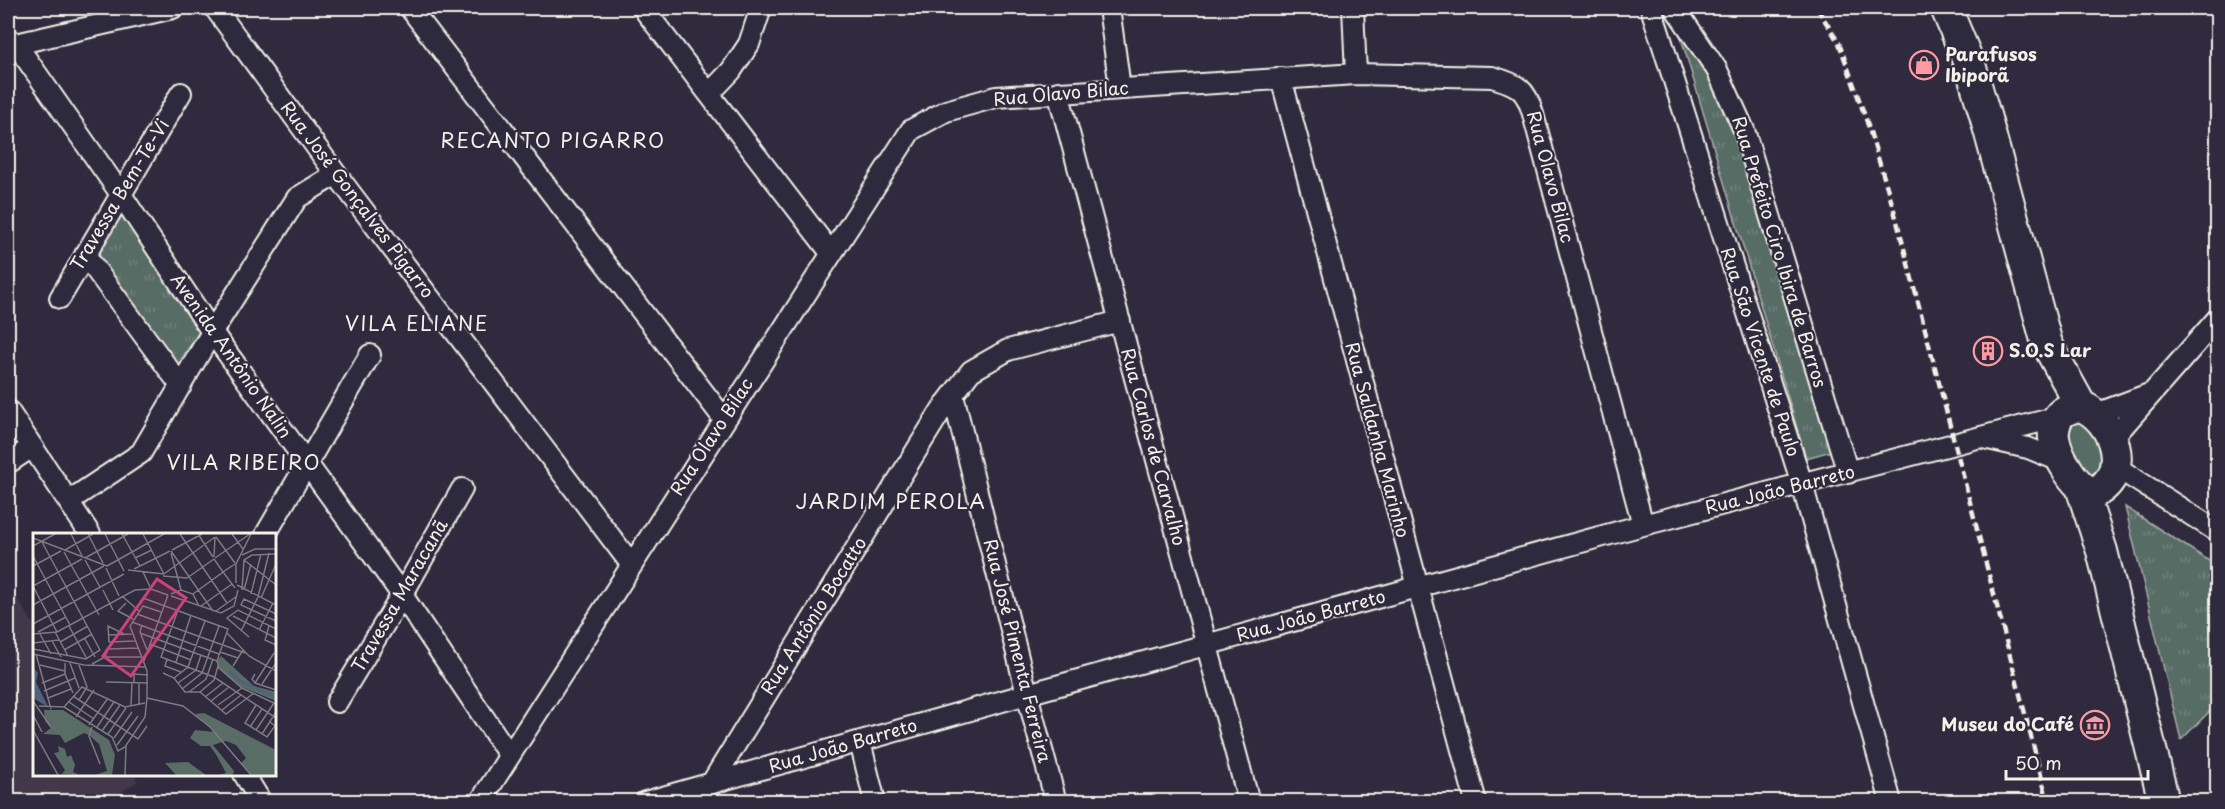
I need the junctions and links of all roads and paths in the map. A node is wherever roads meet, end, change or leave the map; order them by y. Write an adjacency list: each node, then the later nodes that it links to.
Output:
1 (173, 8): 11 (street)
2 (215, 8): 18 (street, Rua José Gonçalves Pigarro)
3 (410, 8): 32 (street)
4 (643, 8): 17 (street)
5 (761, 8): 17 (street)
6 (1109, 8): 14 (street)
7 (1353, 8): 12 (street)
8 (1651, 8): 39 (street, Rua São Vicente de Paulo)
9 (1675, 8): 38 (street, Rua Prefeito Ciro Ibira de Barros)
10 (1951, 11): 31 (main road)
11 (10, 46): 19 (street, Avenida Antônio Nalin)
12 (1356, 74): 13 (street, Rua Olavo Bilac); 42 (street, Rua Olavo Bilac)
13 (1281, 78): 14 (street, Rua Olavo Bilac); 47 (street, Rua Saldanha Marinho)
14 (1120, 88): 15 (street, Rua Olavo Bilac)
15 (1058, 92): 20 (street, Rua Olavo Bilac); 24 (street, Rua Carlos de Carvalho)
16 (182, 93): 19 (street, Travessa Bem-Te-Vi)
17 (709, 93): 20 (street)
18 (336, 174): 25 (street); 46 (street, Rua José Gonçalves Pigarro)
19 (120, 193): 21 (street, Travessa Bem-Te-Vi); 25 (street, Avenida Antônio Nalin)
20 (831, 254): 32 (street, Rua Olavo Bilac)
21 (85, 255): 22 (street, Travessa Bem-Te-Vi); 27 (street)
22 (60, 298)
23 (2217, 318): 28 (street)
24 (1120, 321): 29 (street, Rua Antônio Bocatto); 49 (street, Rua Carlos de Carvalho)
25 (212, 332): 27 (street); 35 (street, Avenida Antônio Nalin)
26 (370, 355): 35 (street)
27 (181, 386): 41 (street)
28 (2151, 393): 31 (street, Rua João Barreto); 37 (street)
29 (953, 395): 50 (street, Rua José Pimenta Ferreira); 55 (street, Rua Antônio Bocatto)
30 (8, 410): 34 (street)
31 (2074, 413): 33 (street, Rua João Barreto); 37 (main road); 37 (main road)
32 (724, 419): 46 (street, Rua Olavo Bilac)
33 (1979, 437): 37 (street); 38 (street, Rua João Barreto)
34 (32, 447): 36 (street); 41 (street)
35 (306, 462): 45 (street); 48 (street, Avenida Antônio Nalin)
36 (8, 463)
37 (2096, 469): 43 (street); 64 (main road)
38 (1848, 473): 39 (street, Rua João Barreto)
39 (1802, 484): 42 (street, Rua João Barreto); 63 (street, Rua São Vicente de Paulo)
40 (462, 489): 48 (street, Travessa Maracanã)
41 (69, 501): 44 (street)
42 (1642, 525): 47 (street, Rua João Barreto)
43 (2217, 532)
44 (89, 533)
45 (267, 533)
46 (631, 564): 53 (street, Rua Olavo Bilac)
47 (1417, 588): 49 (street, Rua João Barreto); 62 (street, Rua Saldanha Marinho)
48 (402, 595): 51 (street, Travessa Maracanã); 53 (street, Avenida Antônio Nalin)
49 (1207, 645): 50 (street, Rua João Barreto); 61 (street, Rua Carlos de Carvalho)
50 (1027, 693): 52 (street, Rua João Barreto); 60 (street, Rua José Pimenta Ferreira)
51 (337, 702)
52 (860, 742): 55 (street, Rua João Barreto); 59 (street)
53 (509, 755): 57 (street, Rua Olavo Bilac)
54 (245, 776): 56 (street)
55 (711, 784): 58 (street, Rua João Barreto)
56 (261, 801)
57 (480, 801)
58 (645, 801)
59 (875, 801)
60 (1056, 801)
61 (1249, 801)
62 (1476, 801)
63 (1891, 801)
64 (2164, 801)

